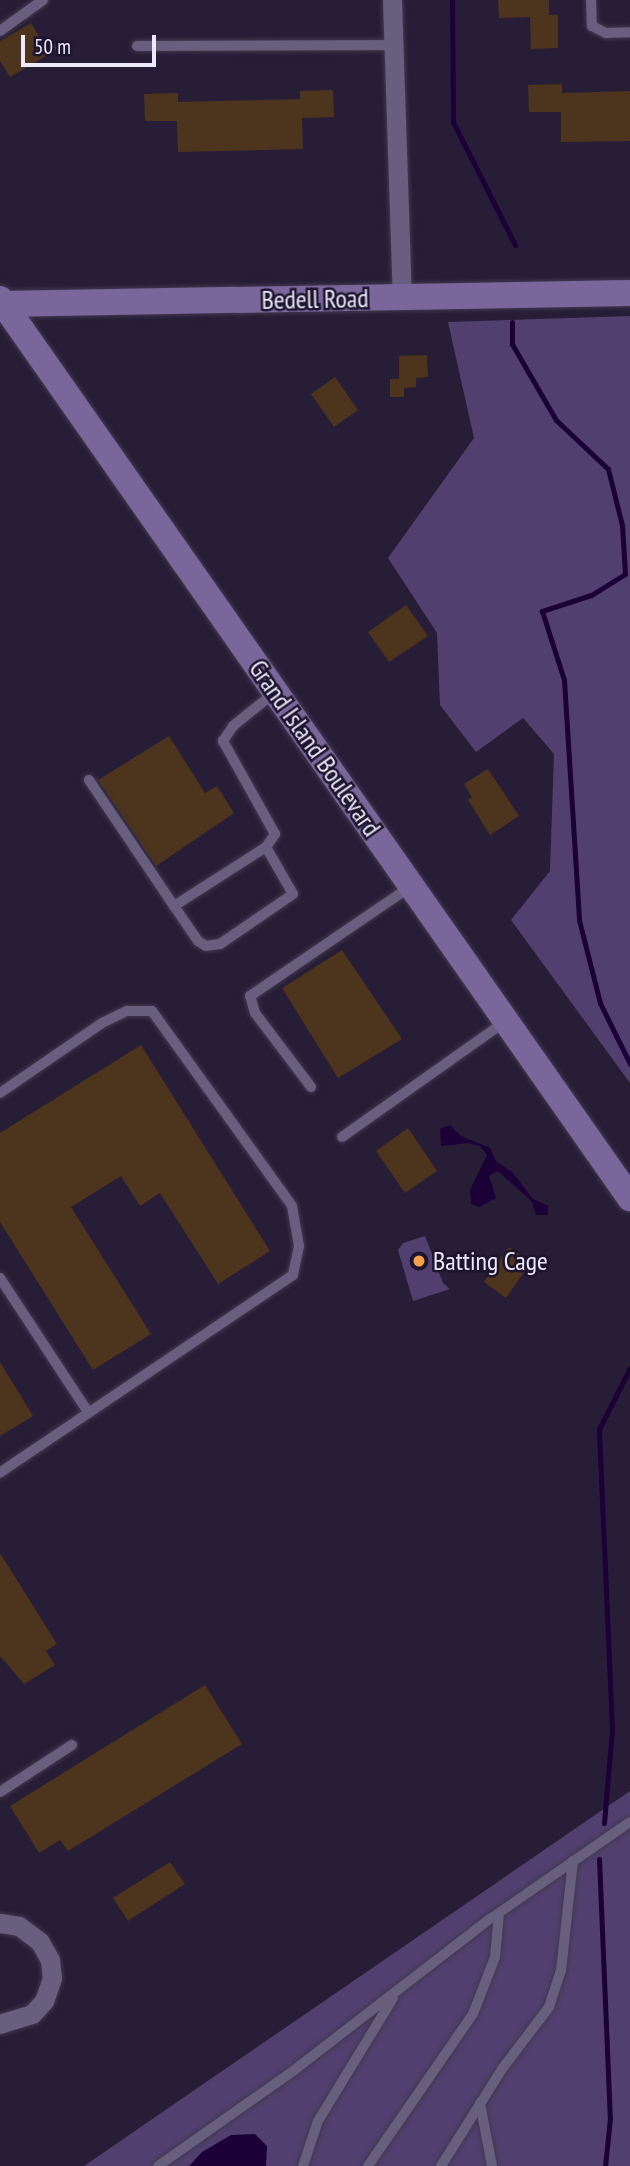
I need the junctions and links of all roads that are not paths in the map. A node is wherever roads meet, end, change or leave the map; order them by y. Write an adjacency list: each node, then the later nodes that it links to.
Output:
1 (43, 0): 4 (lane)
2 (392, 0): 6 (street)
3 (592, 0): 5 (lane)
4 (0, 31)
5 (630, 32)
6 (394, 45): 7 (lane); 9 (street)
7 (137, 46)
8 (630, 293): 9 (main road, Bedell Road)
9 (402, 297): 10 (main road, Bedell Road)
10 (1, 302): 11 (main road, Grand Island Boulevard)
11 (276, 692): 13 (lane); 14 (main road, Grand Island Boulevard)
12 (89, 780): 15 (lane)
13 (267, 847): 15 (lane); 15 (lane)
14 (412, 886): 16 (main road, Grand Island Boulevard); 17 (lane)
15 (174, 906)
16 (506, 1021): 19 (lane); 20 (main road, Grand Island Boulevard)
17 (311, 1087)
18 (0, 1093): 22 (lane)
19 (342, 1136)
20 (630, 1198)
21 (0, 1278): 22 (lane)
22 (88, 1412): 23 (lane)
23 (0, 1473)
24 (72, 1745): 25 (lane)
25 (0, 1792)
26 (630, 1822): 27 (lane)
27 (573, 1861): 28 (lane); 32 (lane)
28 (499, 1913): 30 (lane); 35 (lane)
29 (0, 1923): 31 (street)
30 (396, 1991): 33 (lane); 34 (lane)
31 (0, 2024)
32 (480, 2103): 36 (lane); 37 (lane)
33 (158, 2166)
34 (303, 2166)
35 (368, 2166)
36 (441, 2166)
37 (492, 2166)

